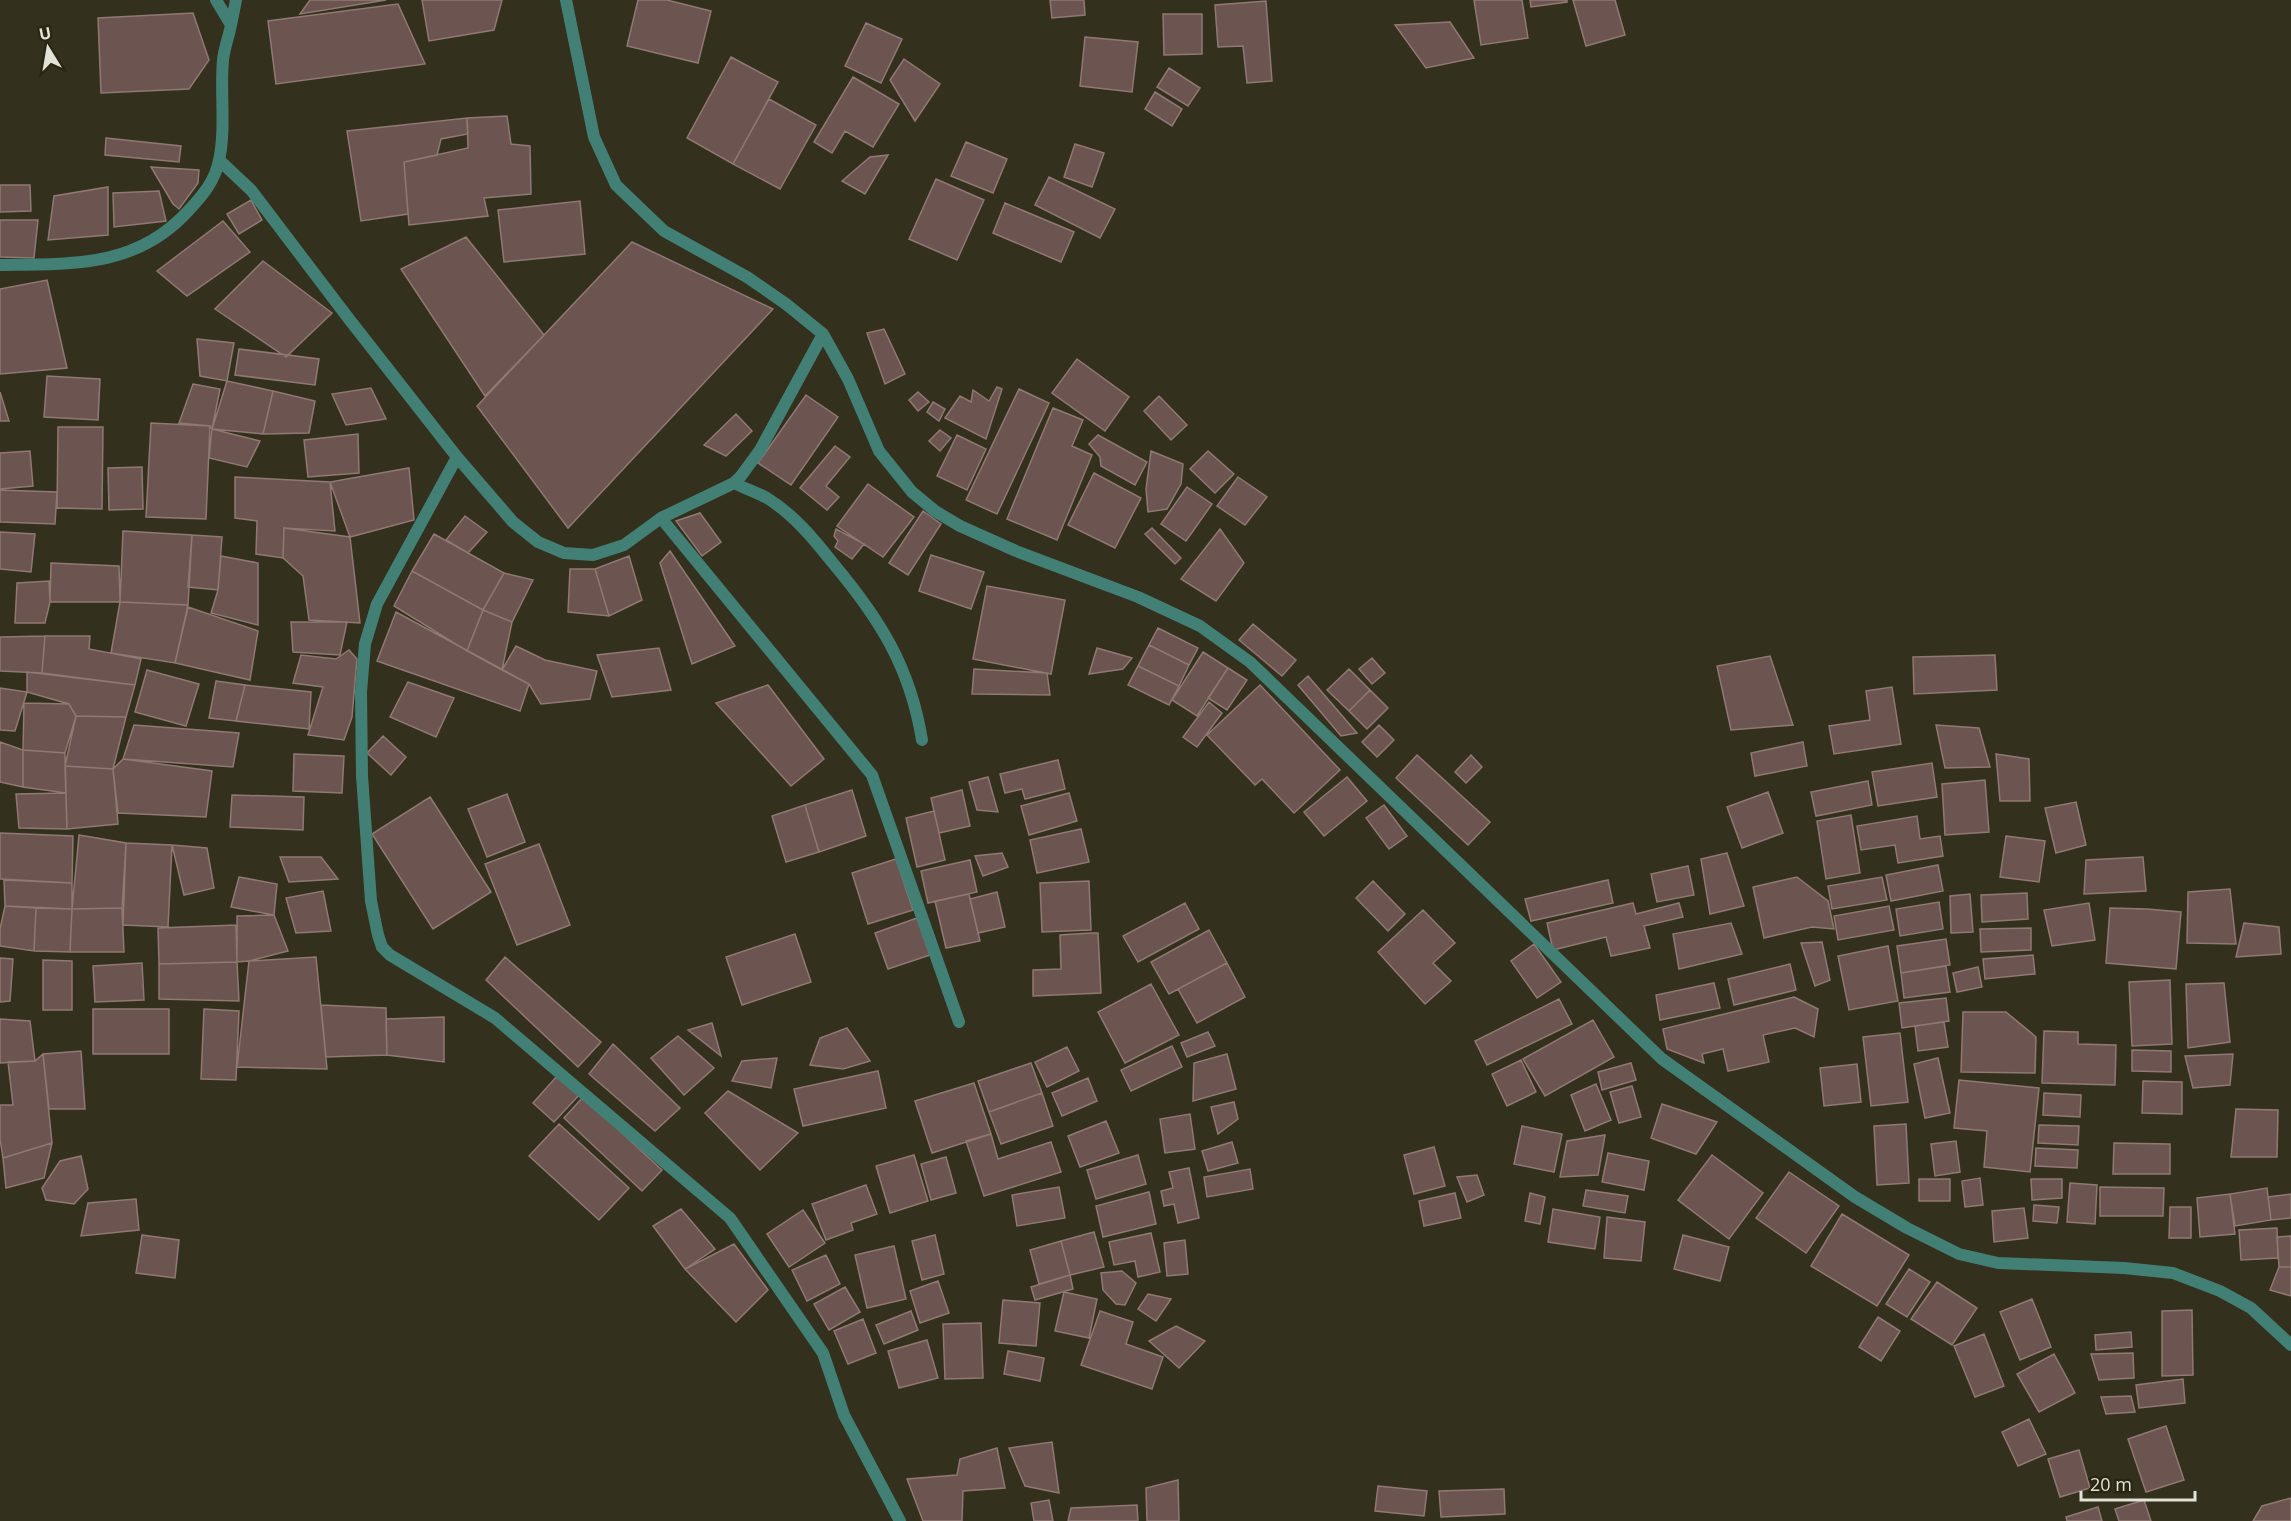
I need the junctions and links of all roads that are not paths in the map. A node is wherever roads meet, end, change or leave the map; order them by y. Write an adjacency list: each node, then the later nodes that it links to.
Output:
1 (216, 0): 4 (street)
2 (236, 0): 4 (street)
3 (566, 0): 7 (street)
4 (231, 25): 5 (street)
5 (219, 160): 6 (street); 8 (street)
6 (0, 265)
7 (823, 334): 9 (street); 13 (street)
8 (457, 457): 10 (street); 14 (street)
9 (737, 479): 10 (street); 11 (street)
10 (661, 518): 12 (street)
11 (922, 740)
12 (959, 1022)
13 (2291, 1345)
14 (900, 1521)

